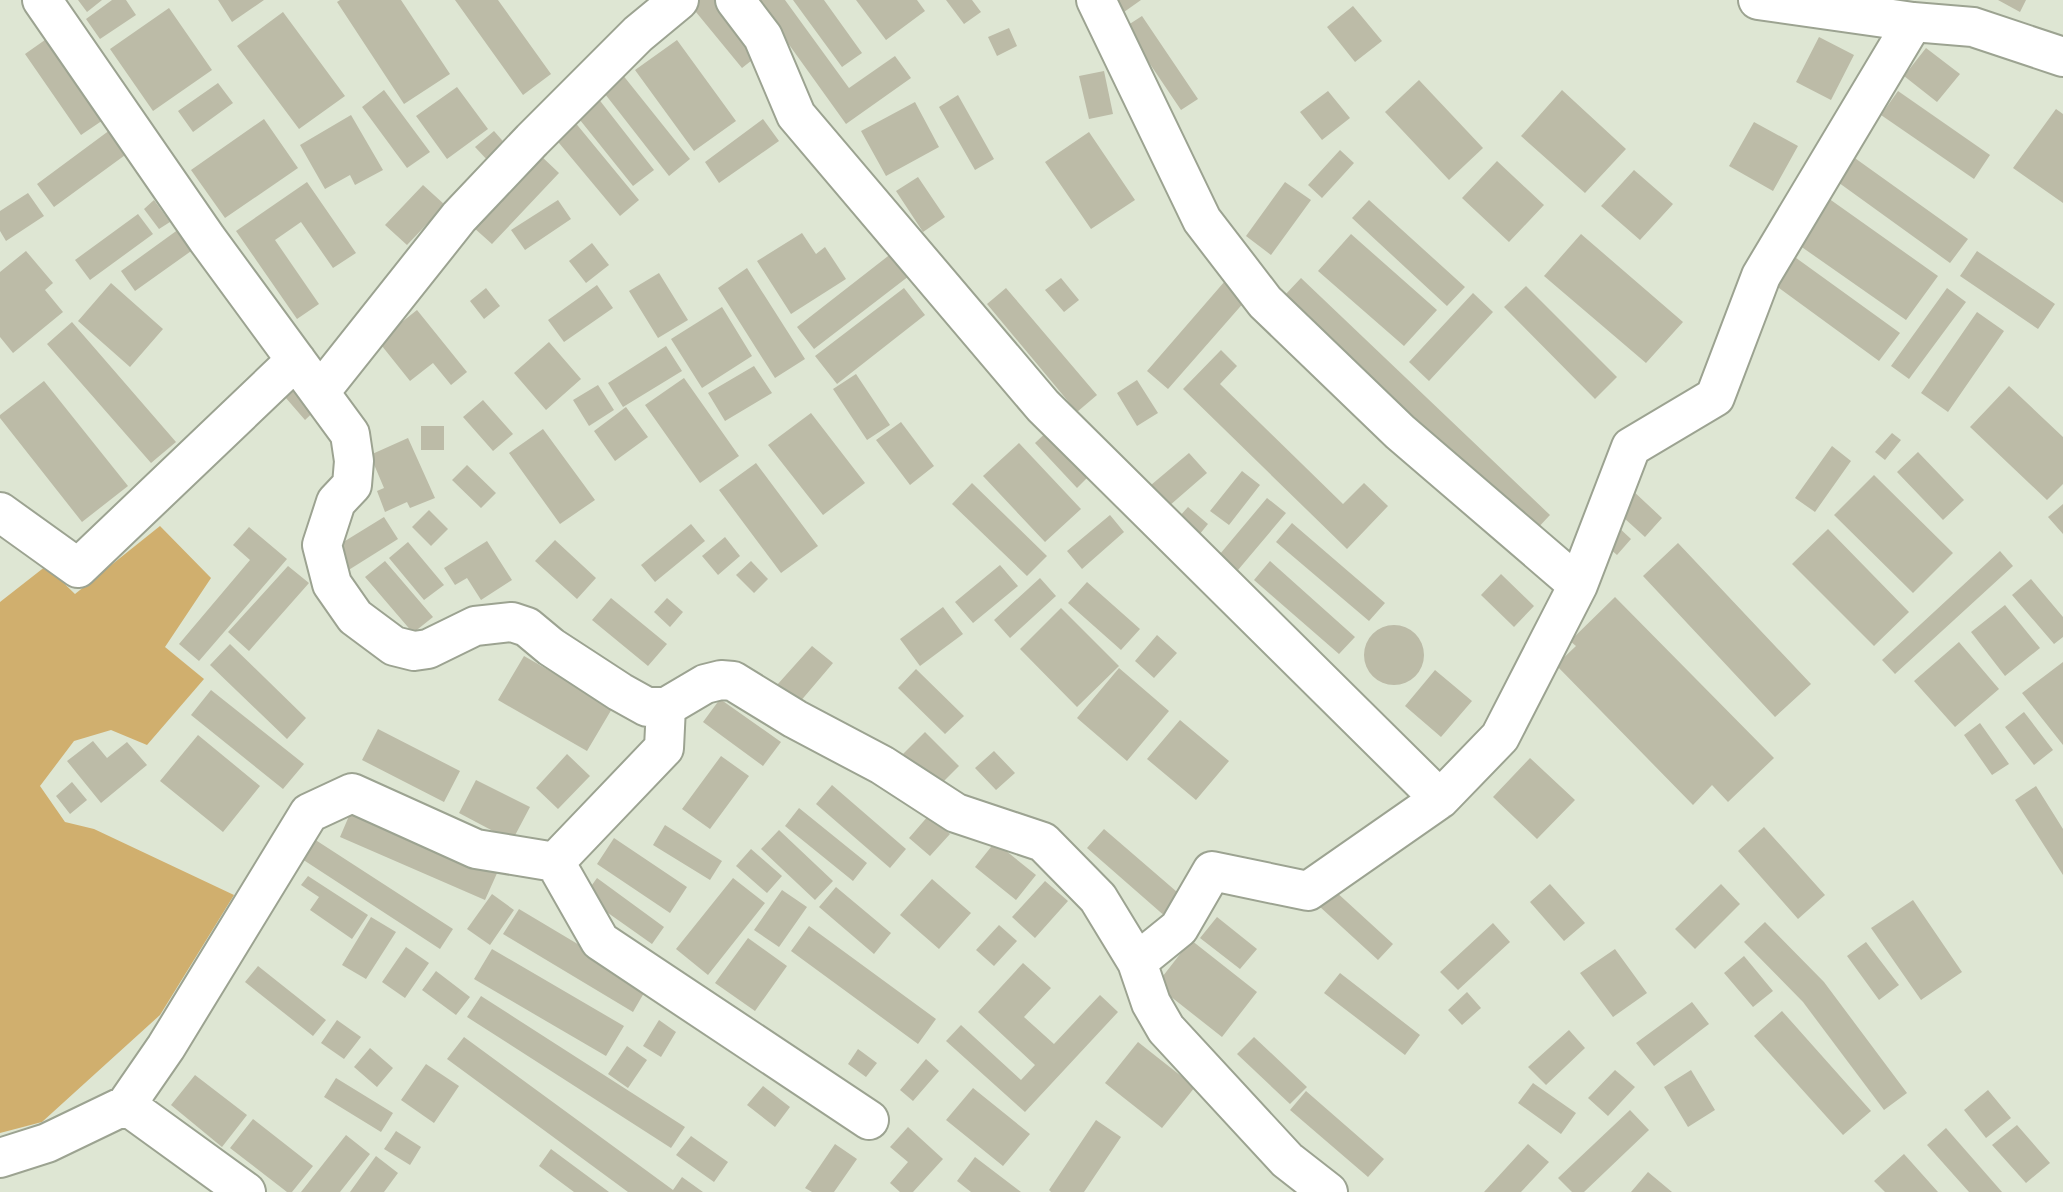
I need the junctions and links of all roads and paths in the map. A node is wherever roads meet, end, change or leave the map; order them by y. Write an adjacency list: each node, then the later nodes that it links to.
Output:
1 (42, 0): 8 (street)
2 (679, 0): 9 (street)
3 (735, 0): 13 (street)
4 (1096, 0): 11 (street)
5 (1758, 0): 6 (street)
6 (1913, 22): 7 (street); 11 (street)
7 (2063, 57)
8 (296, 360): 9 (street); 10 (street)
9 (320, 392): 12 (street)
10 (0, 512)
11 (1578, 586): 13 (street)
12 (666, 708): 14 (street); 15 (street)
13 (1440, 799): 15 (street)
14 (555, 862): 16 (street); 17 (street)
15 (1137, 962): 20 (street)
16 (126, 1105): 18 (street); 19 (street)
17 (869, 1119)
18 (0, 1158)
19 (246, 1192)
20 (1328, 1192)

